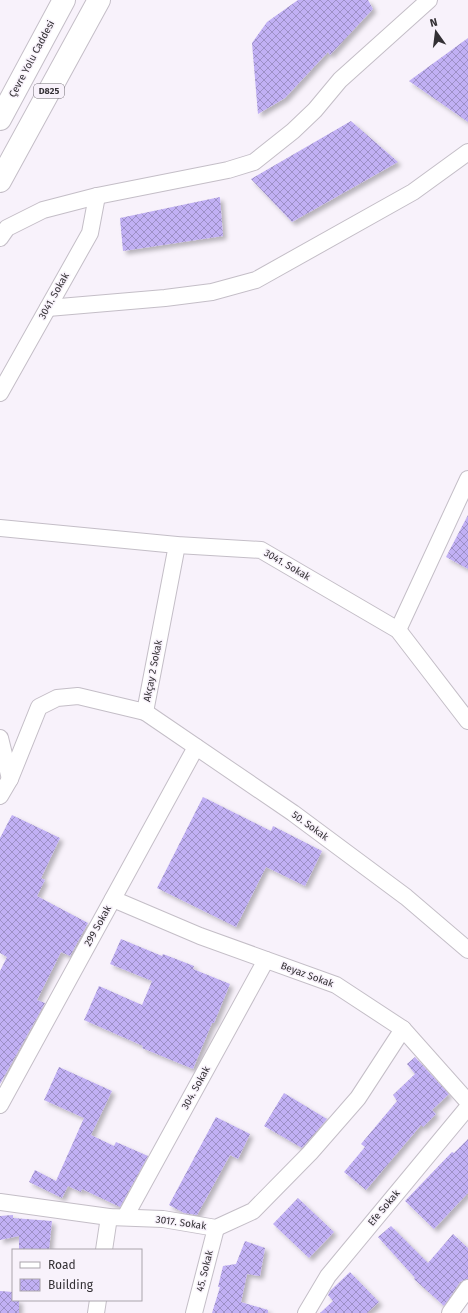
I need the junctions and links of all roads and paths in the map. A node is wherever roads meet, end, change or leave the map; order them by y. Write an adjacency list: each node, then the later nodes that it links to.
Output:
1 (64, 0): 4 (highway, Çevre Yolu Caddesi / D825)
2 (99, 0): 6 (highway, D825)
3 (429, 0): 7 (street)
4 (0, 118)
5 (468, 152): 9 (street)
6 (0, 181)
7 (97, 196): 8 (street); 9 (street, 3041. Sokak)
8 (0, 238)
9 (48, 308): 10 (street, 3041. Sokak)
10 (0, 393)
11 (468, 479): 14 (street)
12 (0, 528): 13 (street, 3041. Sokak)
13 (177, 545): 14 (street, 3041. Sokak); 15 (street, Akçay 2 Sokak)
14 (398, 630): 16 (street, 3041. Sokak)
15 (145, 712): 18 (street, 50. Sokak); 19 (street, Akçay 2 Sokak)
16 (468, 721)
17 (0, 738): 19 (street)
18 (196, 747): 21 (street, 299 Sokak); 22 (street, 50. Sokak)
19 (10, 779): 20 (street, Akçay 2 Sokak)
20 (0, 796)
21 (113, 899): 23 (street, Beyaz Sokak); 26 (street, 299 Sokak)
22 (468, 950)
23 (266, 960): 24 (street, Beyaz Sokak); 30 (street, 304. Sokak)
24 (403, 1029): 25 (street, Beyaz Sokak); 31 (street, 3017. Sokak)
25 (468, 1102)
26 (0, 1105)
27 (468, 1106): 37 (street, Efe Sokak)
28 (0, 1202): 29 (street, 3017. Sokak)
29 (109, 1217): 30 (street, 3017. Sokak); 32 (street)
30 (125, 1217): 31 (street, 3017. Sokak)
31 (216, 1228): 36 (street, 45. Sokak)
32 (104, 1249)
33 (468, 1288): 38 (street)
34 (98, 1301): 35 (street)
35 (96, 1313)
36 (194, 1313)
37 (306, 1313)
38 (450, 1313)

